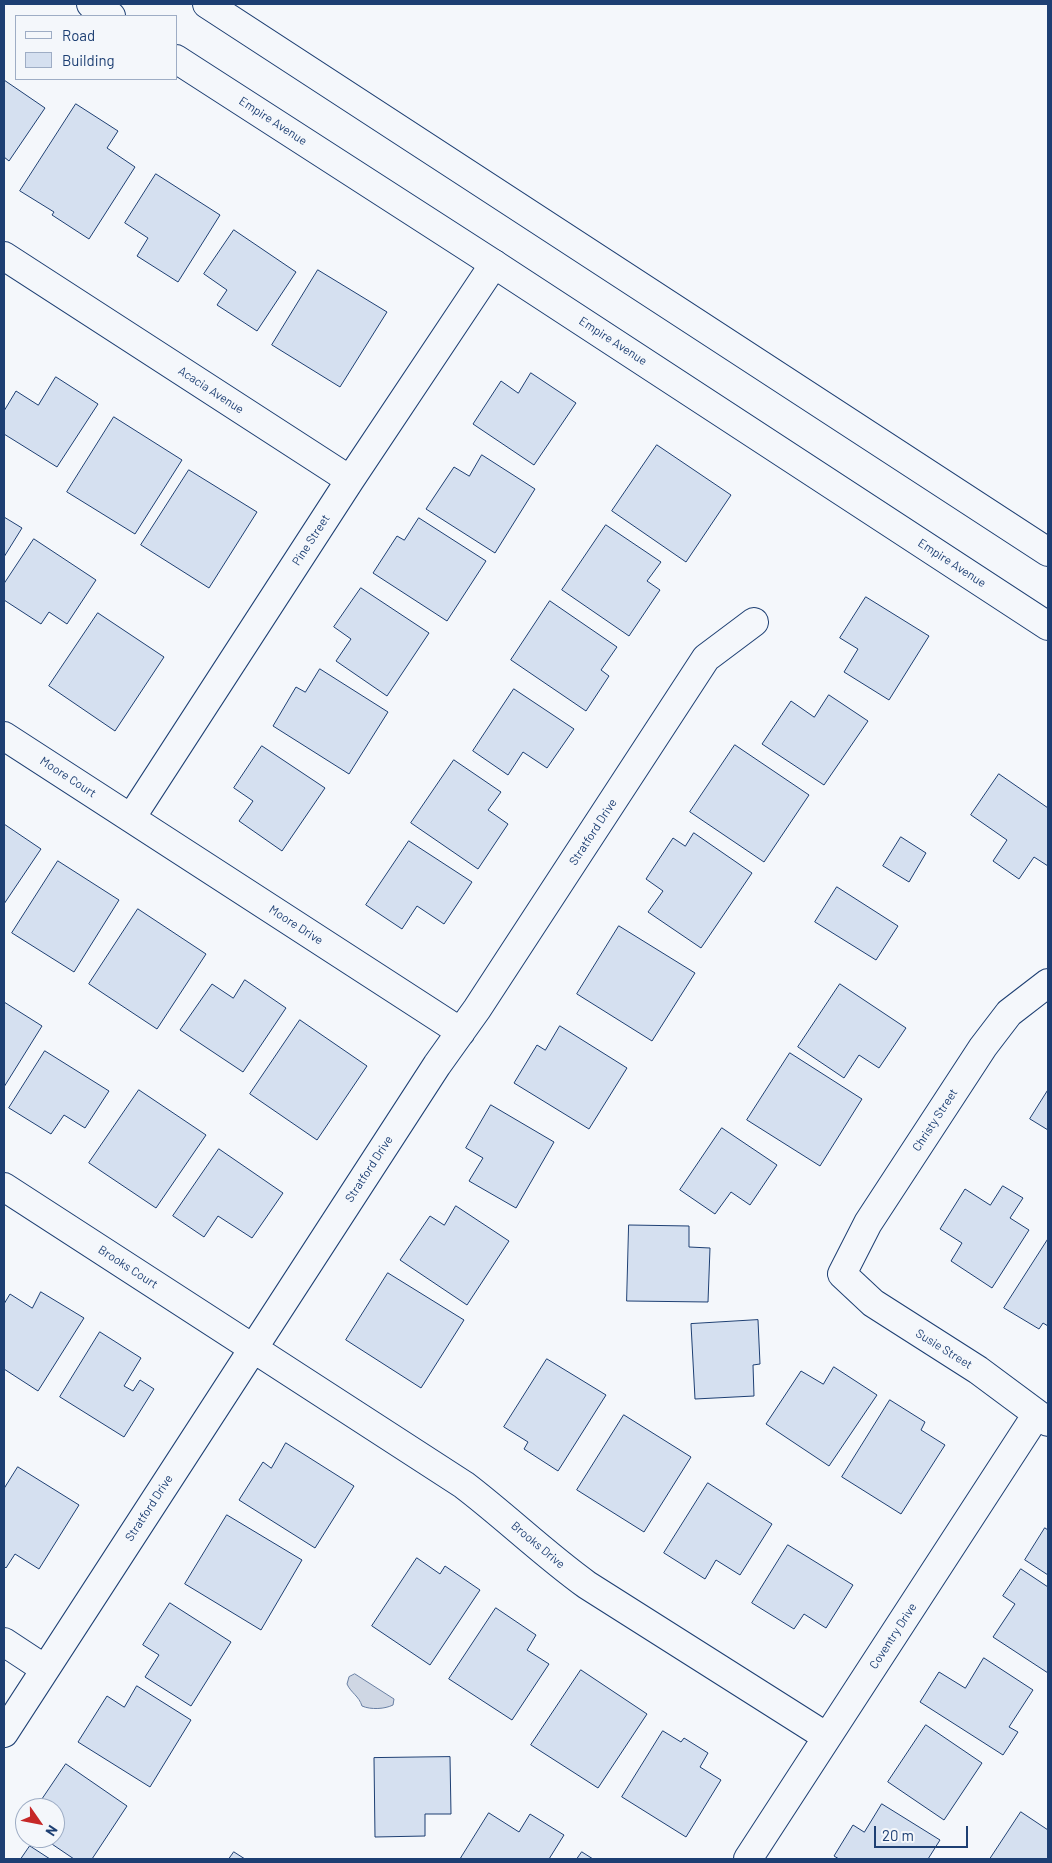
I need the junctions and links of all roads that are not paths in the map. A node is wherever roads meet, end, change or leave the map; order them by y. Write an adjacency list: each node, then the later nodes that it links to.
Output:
1 (91, 4): 3 (street)
2 (207, 4): 8 (street)
3 (109, 15)
4 (178, 60): 6 (street, Empire Avenue)
5 (4, 256): 7 (street, Acacia Avenue)
6 (494, 264): 7 (street, Pine Street); 10 (street, Empire Avenue)
7 (350, 480): 12 (street, Pine Street)
8 (1048, 552)
9 (754, 622): 14 (street, Stratford Drive)
10 (1048, 626)
11 (4, 736): 12 (street, Moore Court)
12 (131, 818): 14 (street, Moore Drive)
13 (1048, 983): 16 (street, Christy Street)
14 (461, 1032): 17 (street, Stratford Drive)
15 (4, 1187): 17 (street, Brooks Court)
16 (842, 1274): 18 (street, Susie Street)
17 (252, 1348): 20 (street, Stratford Drive); 22 (street, Brooks Drive)
18 (1043, 1418): 22 (street, Coventry Drive)
19 (4, 1642): 20 (street)
20 (45, 1669): 21 (street, Stratford Drive)
21 (4, 1733)
22 (827, 1737): 23 (street, Coventry Drive)
23 (748, 1859)

